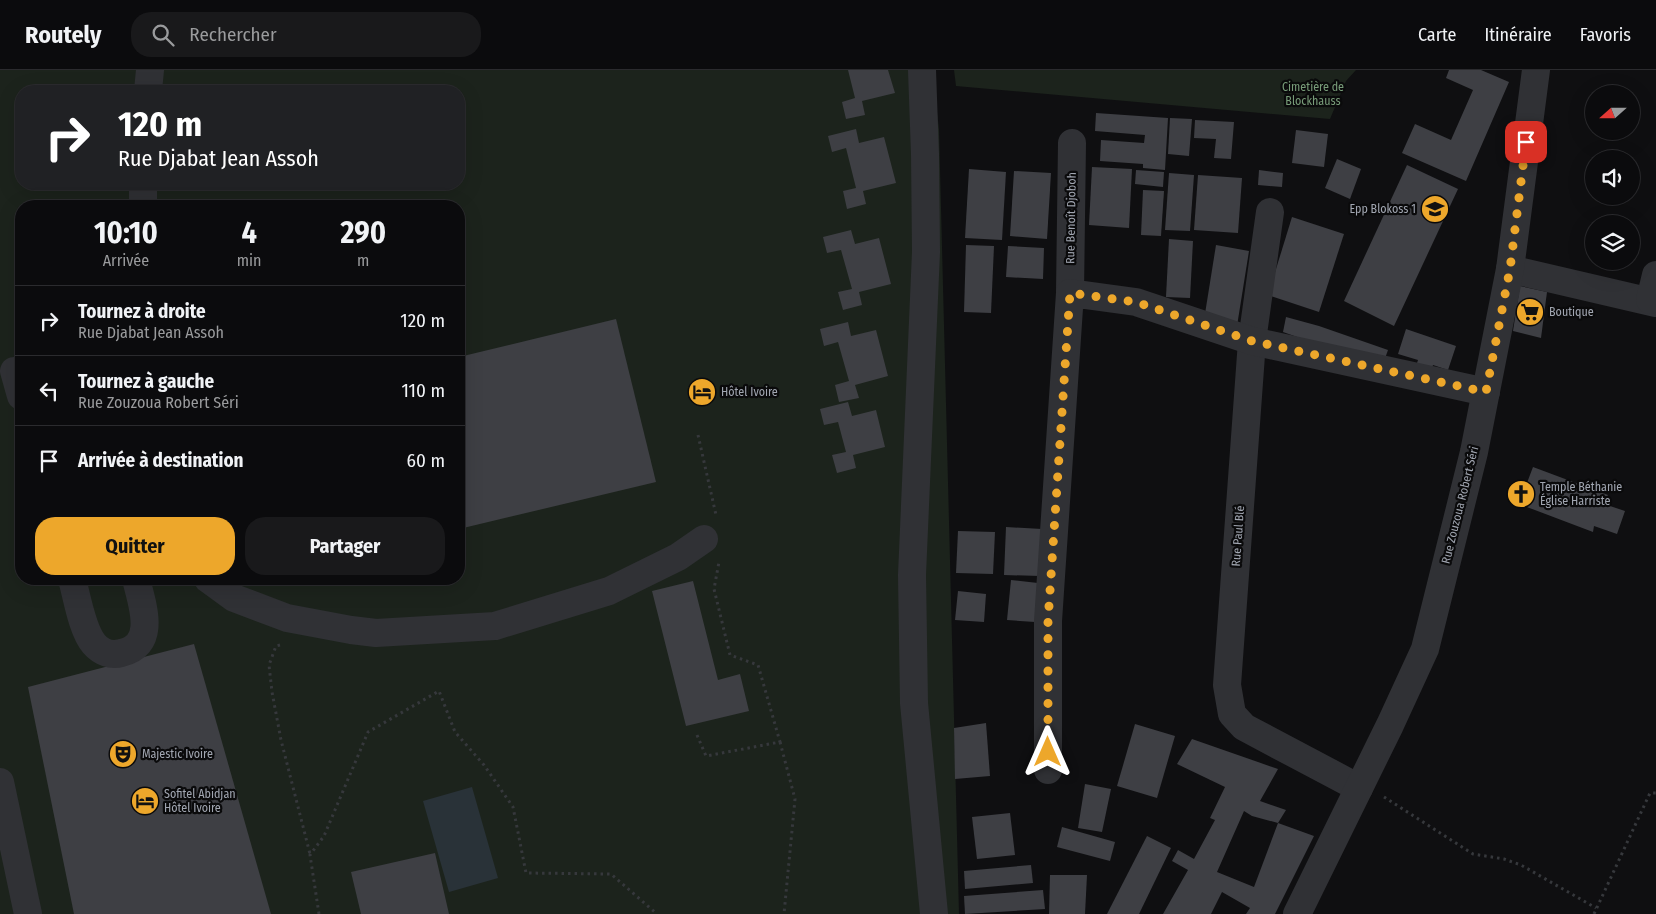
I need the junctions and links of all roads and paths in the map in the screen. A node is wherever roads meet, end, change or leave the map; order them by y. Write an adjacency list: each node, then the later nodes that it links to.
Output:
1 (150, 70): 4 (street)
2 (922, 70): 30 (street)
3 (1536, 70): 7 (street, Rue Zouzoua Robert Séri)
4 (149, 85)
5 (1072, 143): 8 (street, Rue Benoît Djoboh)
6 (1270, 212): 10 (street, Rue Paul Blé)
7 (1510, 269): 9 (street); 11 (street, Rue Zouzoua Robert Séri)
8 (1070, 293): 10 (street); 20 (street, Rue Benoît Djoboh)
9 (1654, 293)
10 (1252, 341): 11 (street); 22 (street, Rue Paul Blé)
11 (1486, 392): 22 (street, Rue Zouzoua Robert Séri)
12 (698, 435): 13 (path)
13 (714, 536): 16 (street); 19 (path)
14 (74, 585): 15 (street)
15 (137, 585)
16 (216, 585)
17 (286, 644): 24 (path)
18 (697, 735): 19 (path)
19 (780, 742): 29 (path)
20 (1048, 770)
21 (0, 782): 26 (street)
22 (1360, 786): 25 (path); 31 (street, Rue Zouzoua Robert Séri)
23 (1656, 793): 25 (path)
24 (310, 855): 27 (path); 28 (path)
25 (1596, 908): 32 (path)
26 (28, 914)
27 (319, 914)
28 (658, 914)
29 (784, 914)
30 (934, 914)
31 (1297, 914)
32 (1594, 914)

